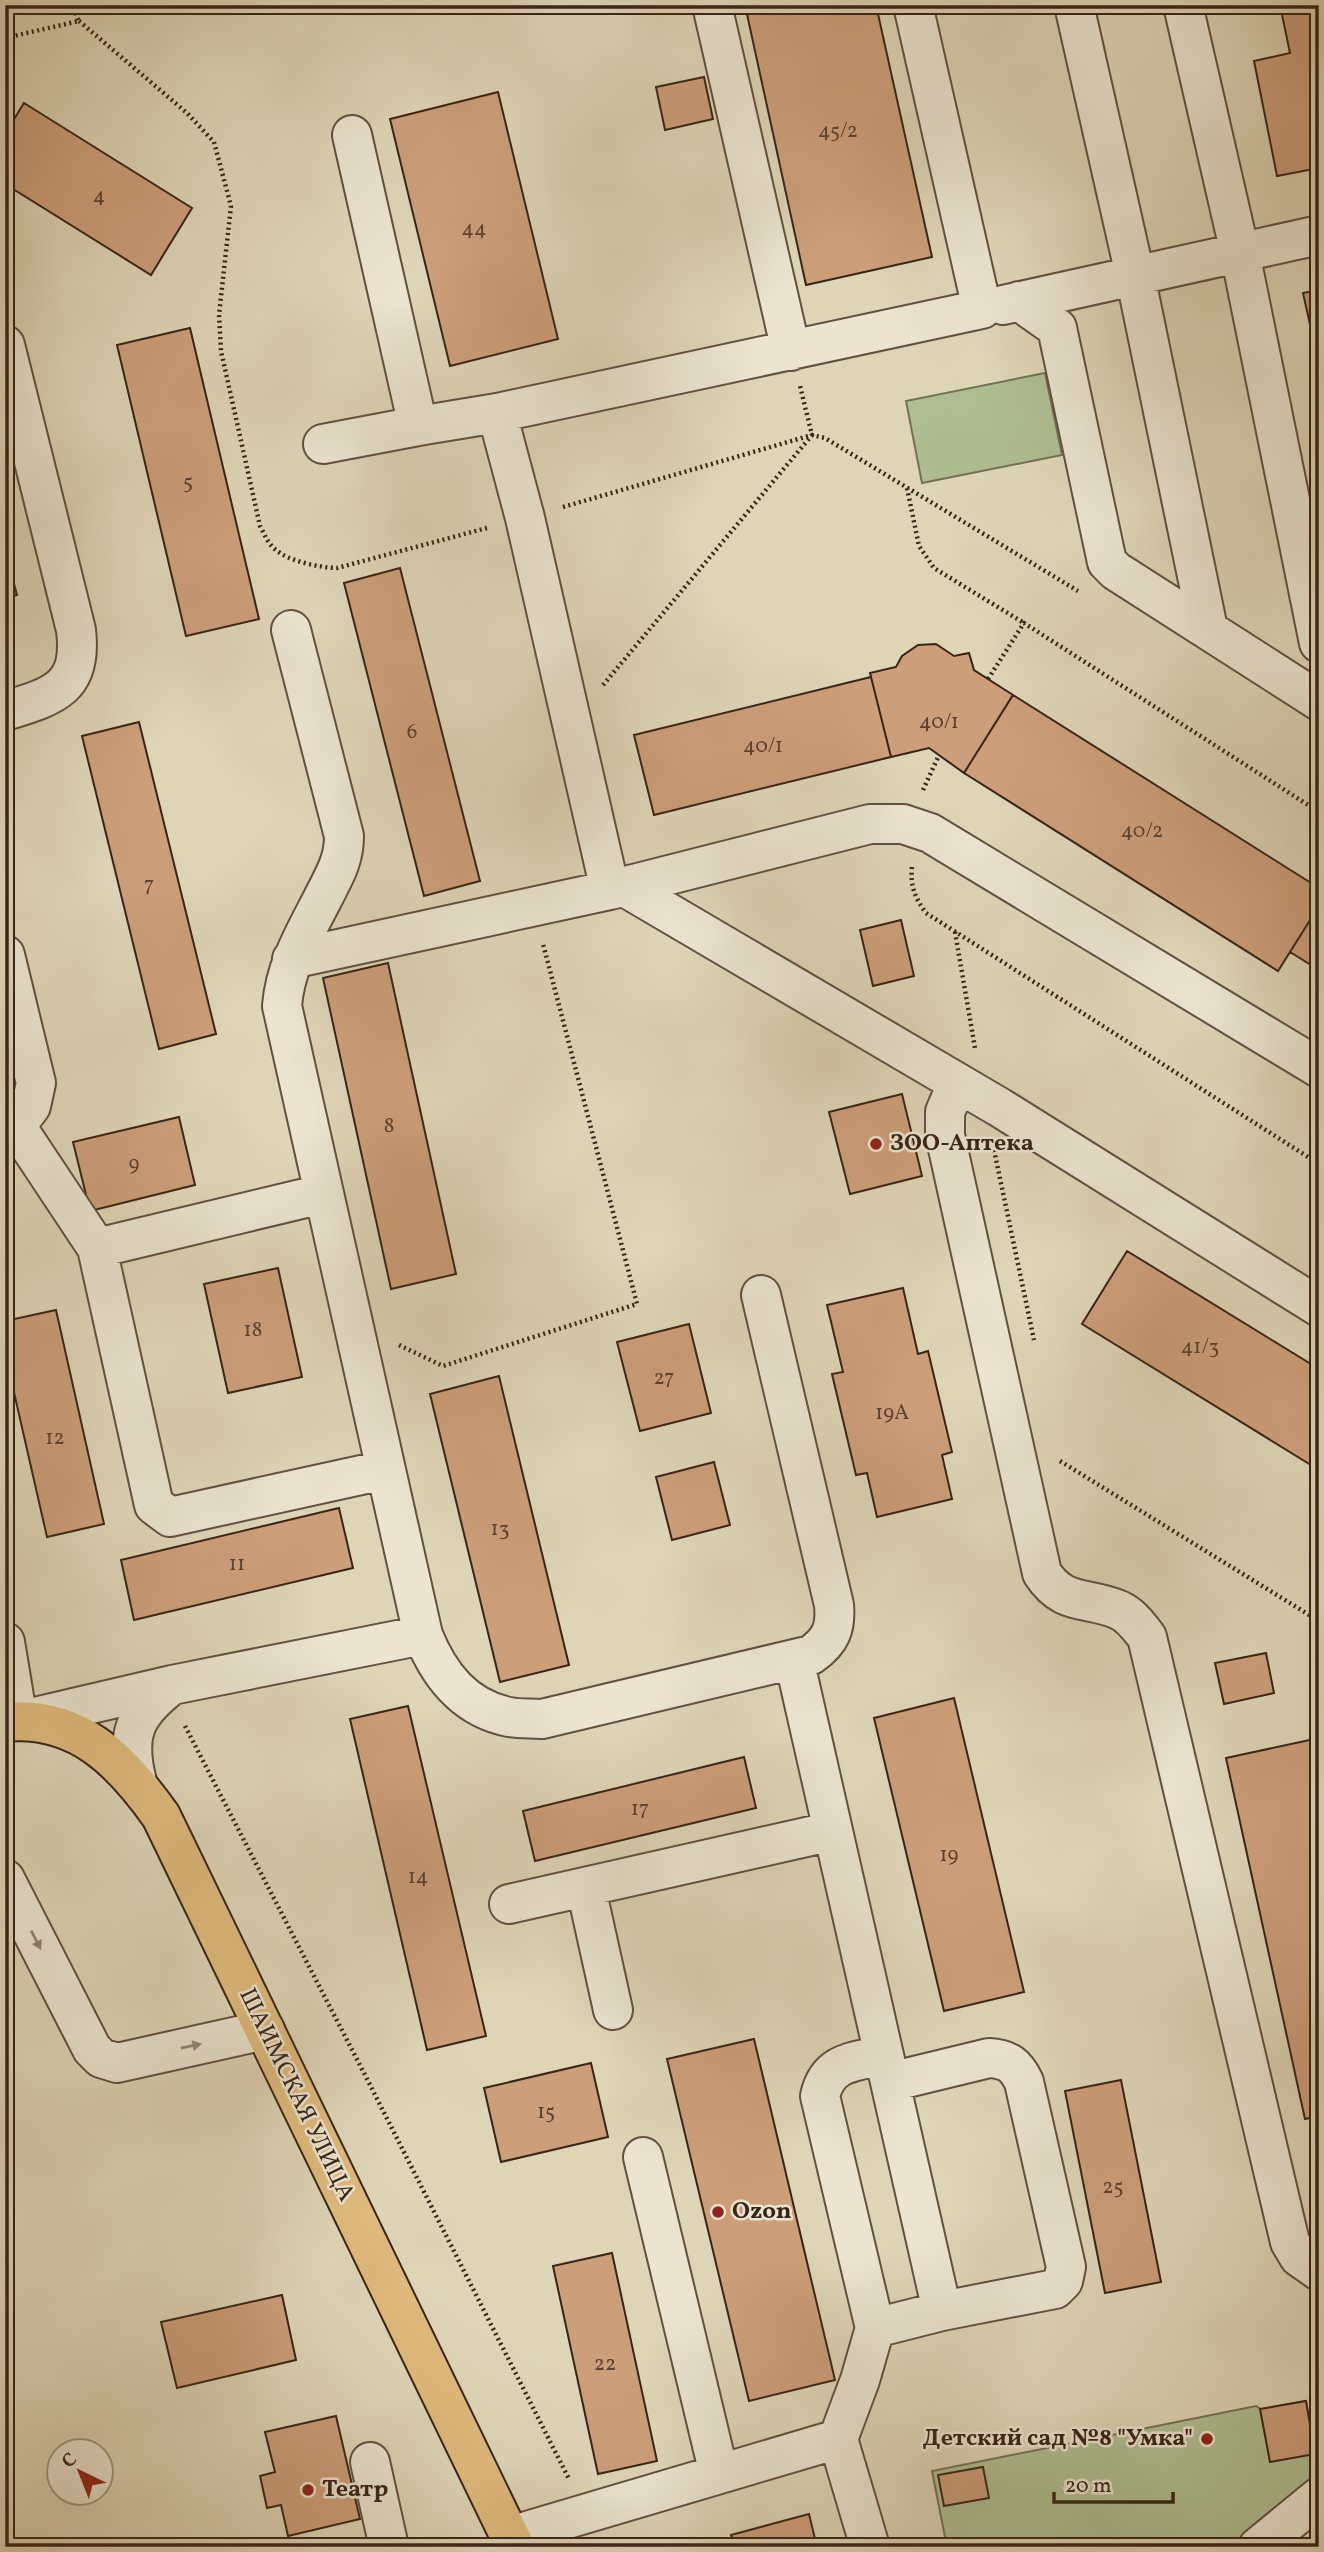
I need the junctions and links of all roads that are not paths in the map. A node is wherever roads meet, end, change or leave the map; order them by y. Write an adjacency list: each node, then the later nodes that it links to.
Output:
1 (712, 5): 12 (street)
2 (913, 5): 10 (street)
3 (1074, 5): 8 (street)
4 (1183, 5): 7 (street)
5 (352, 135): 14 (street)
6 (1319, 235): 7 (street)
7 (1240, 253): 8 (street); 19 (street)
8 (1135, 275): 9 (street); 17 (street)
9 (1019, 301): 10 (street); 17 (street)
10 (982, 309): 12 (street)
11 (5, 345): 15 (street)
12 (791, 351): 13 (street)
13 (497, 413): 14 (street); 22 (street)
14 (418, 426): 16 (street)
15 (16, 442): 21 (street)
16 (323, 444)
17 (1208, 629): 20 (street)
18 (290, 631): 24 (street)
19 (1319, 643)
20 (1319, 701)
21 (5, 711)
22 (616, 888): 24 (street); 25 (street); 26 (street)
23 (5, 955): 27 (street)
24 (292, 959): 28 (street)
25 (1319, 1068)
26 (970, 1091): 31 (street); 47 (street)
27 (10, 1128): 29 (street)
28 (322, 1194): 29 (street); 32 (street)
29 (97, 1248): 32 (street)
30 (761, 1295): 35 (street)
31 (1319, 1307)
32 (384, 1470): 33 (street)
33 (423, 1635): 35 (street); 36 (street)
34 (5, 1642): 37 (street)
35 (794, 1659): 39 (street)
36 (177, 1702): 37 (street); 38 (street)
37 (12, 1721): 38 (main road, ШАИМСКАЯ УЛИЦА)
38 (137, 1782): 44 (main road, ШАИМСКАЯ УЛИЦА)
39 (833, 1831): 41 (street); 45 (street)
40 (5, 1879): 44 (street, one-way to 44)
41 (586, 1888): 42 (street); 43 (street)
42 (509, 1904)
43 (613, 2010)
44 (265, 2030): 54 (main road, ШАИМСКАЯ УЛИЦА)
45 (887, 2068): 48 (street); 48 (street); 49 (street)
46 (643, 2157): 52 (street)
47 (1319, 2271)
48 (942, 2312): 49 (street)
49 (875, 2328): 50 (street)
50 (838, 2439): 52 (street); 56 (street)
51 (370, 2462): 55 (street)
52 (719, 2474): 54 (street)
53 (1319, 2497): 57 (street)
54 (512, 2542)
55 (389, 2547)
56 (870, 2547)
57 (1258, 2547)

